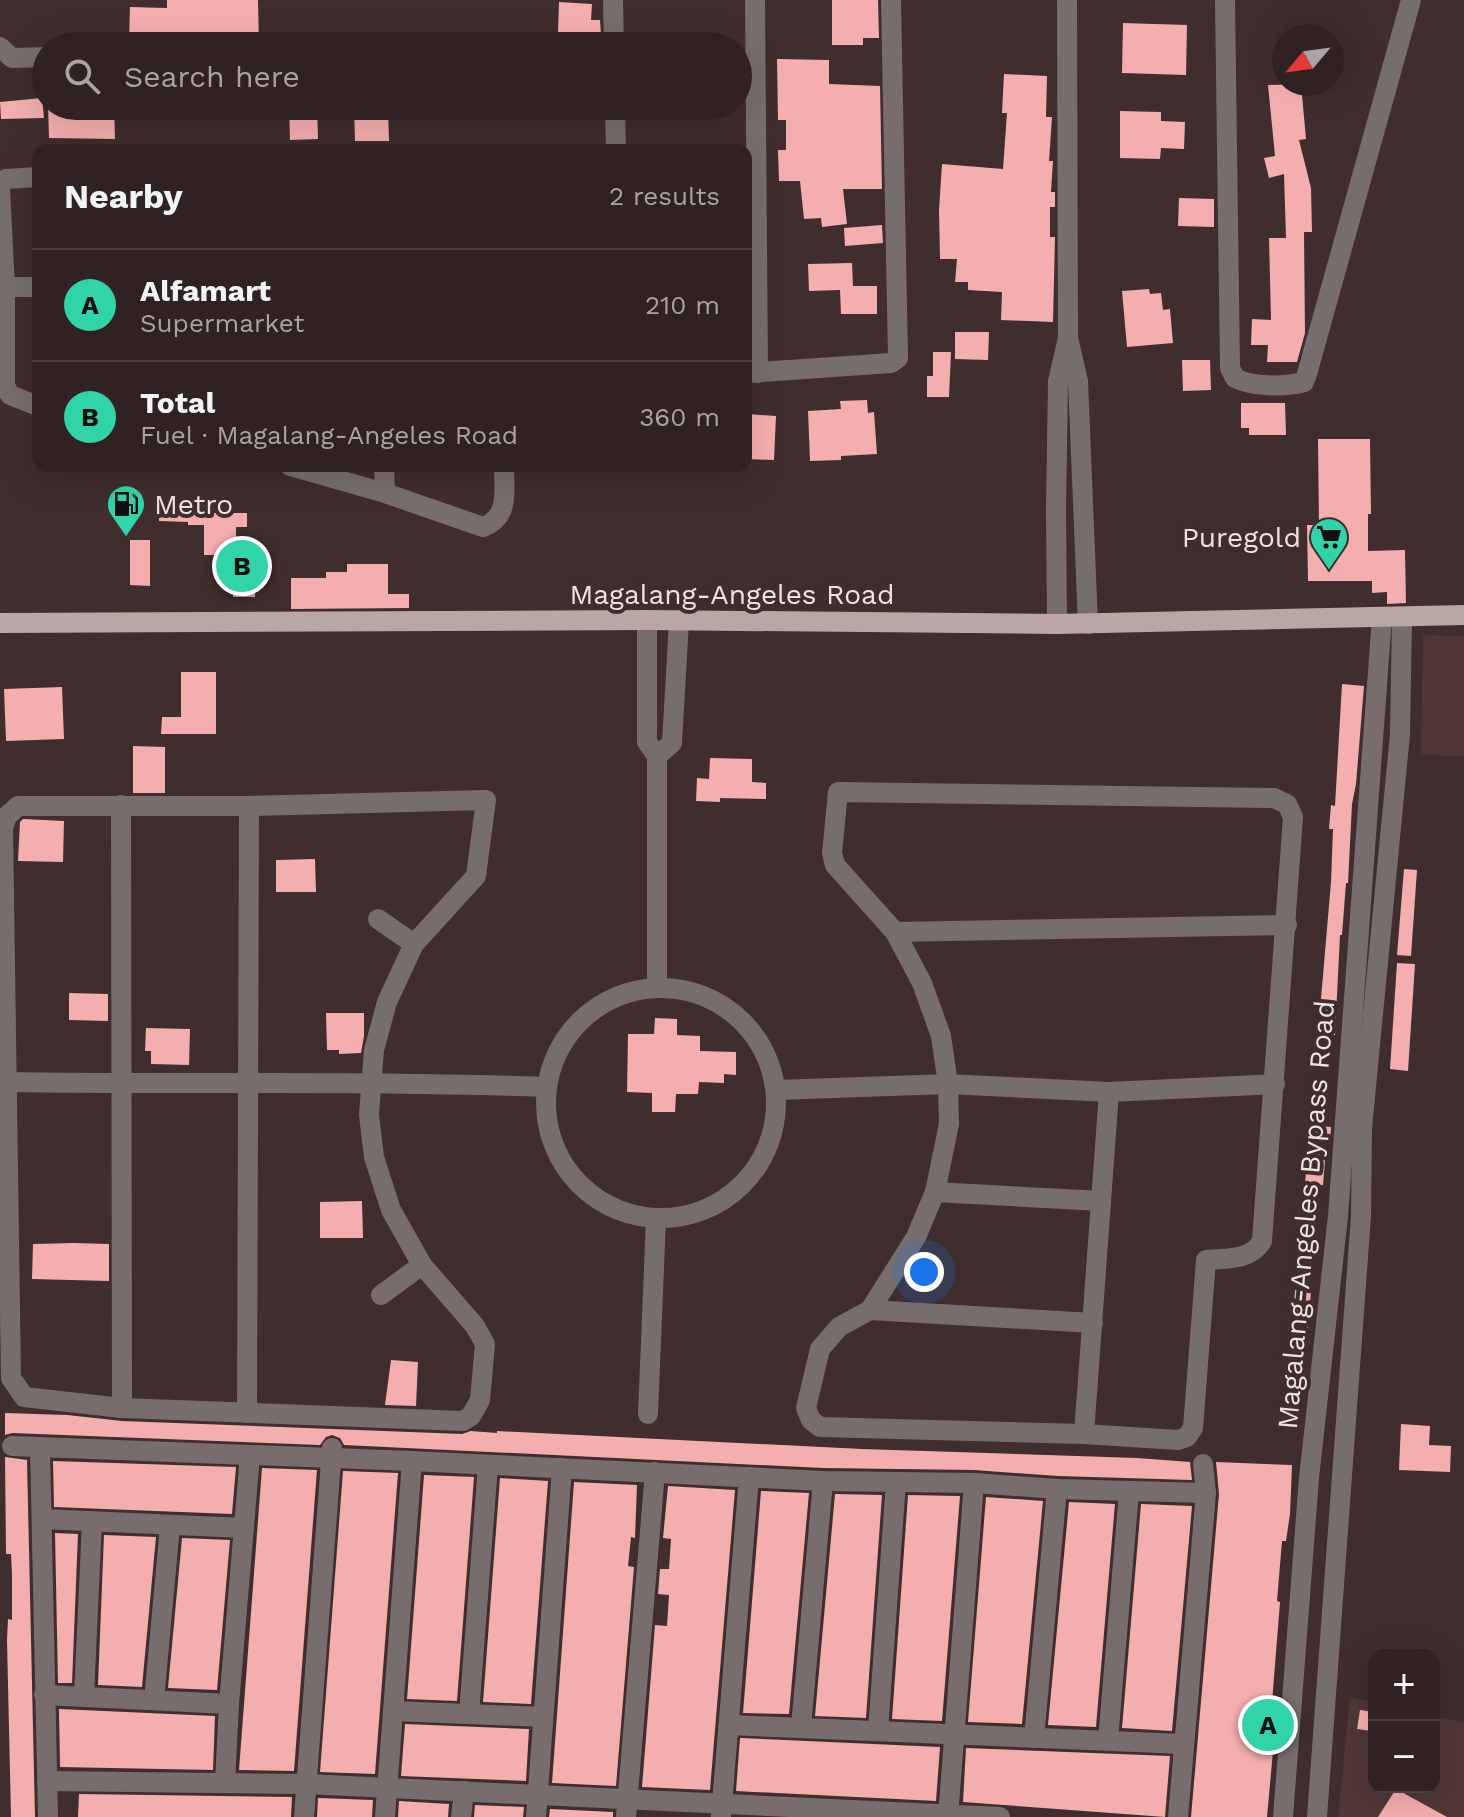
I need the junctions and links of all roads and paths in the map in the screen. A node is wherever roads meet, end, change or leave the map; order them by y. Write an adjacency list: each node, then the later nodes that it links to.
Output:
1 (613, 0): 7 (street)
2 (755, 0): 17 (street)
3 (891, 0): 17 (street)
4 (1067, 0): 16 (street)
5 (1225, 0): 6 (street)
6 (1411, 0)
7 (614, 32)
8 (0, 47): 9 (street)
9 (32, 57)
10 (615, 120): 11 (street)
11 (616, 144)
12 (32, 177): 13 (street)
13 (0, 187): 14 (street)
14 (5, 287): 15 (street); 18 (street)
15 (32, 287)
16 (1068, 338): 19 (street); 20 (street)
17 (752, 373)
18 (32, 404)
19 (1057, 443): 20 (street); 26 (street)
20 (1080, 443): 25 (street)
21 (311, 472): 24 (street)
22 (384, 472): 24 (street)
23 (504, 472): 24 (street)
24 (385, 493)
25 (1083, 508): 26 (street); 28 (street)
26 (1056, 509): 27 (street)
27 (1056, 551): 28 (street); 34 (street)
28 (1085, 551): 35 (street)
29 (1464, 615): 30 (main road, Magalang-Angeles Road)
30 (1392, 617): 35 (main road, Magalang-Angeles Road); 116 (street, Magalang-Angeles Bypass Road); 117 (street, Magalang-Angeles Bypass Road)
31 (647, 620): 32 (main road, Magalang-Angeles Road); 33 (main road, Magalang-Angeles Road); 36 (street)
32 (679, 621): 34 (main road, Magalang-Angeles Road); 36 (street)
33 (0, 623)
34 (1057, 624): 35 (main road, Magalang-Angeles Road)
35 (1088, 624)
36 (657, 756): 43 (street)
37 (121, 805): 38 (street); 45 (street); 46 (street)
38 (249, 806): 42 (street); 47 (street)
39 (378, 919): 42 (street)
40 (1287, 925): 41 (street); 41 (street); 49 (street)
41 (895, 932): 48 (street)
42 (414, 944): 44 (street)
43 (657, 987): 50 (street); 51 (street)
44 (371, 1081): 47 (street); 50 (street); 56 (street)
45 (7, 1082): 46 (street); 60 (street)
46 (122, 1084): 47 (street); 60 (street)
47 (247, 1084): 61 (street)
48 (948, 1084): 51 (street); 52 (street); 53 (street)
49 (1275, 1084): 52 (street); 63 (street)
50 (545, 1087): 55 (street)
51 (776, 1090): 55 (street)
52 (1109, 1092): 54 (street)
53 (935, 1192): 54 (street); 58 (street)
54 (1101, 1201): 59 (street)
55 (656, 1219): 62 (street)
56 (422, 1265): 57 (street); 61 (street)
57 (381, 1295)
58 (870, 1310): 59 (street); 63 (street)
59 (1093, 1323): 63 (street)
60 (122, 1408): 61 (street)
61 (247, 1413)
62 (648, 1414)
63 (1084, 1434)
64 (12, 1446): 65 (street)
65 (40, 1447): 67 (street); 80 (street)
66 (332, 1453): 67 (street); 68 (street); 100 (street)
67 (250, 1455): 83 (street)
68 (412, 1461): 70 (street); 88 (street)
69 (1203, 1464): 79 (street)
70 (488, 1465): 71 (street); 89 (street)
71 (562, 1468): 72 (street); 90 (street)
72 (655, 1472): 73 (street); 104 (street)
73 (749, 1477): 74 (street); 91 (street)
74 (823, 1481): 75 (street); 92 (street)
75 (896, 1482): 76 (street); 93 (street)
76 (974, 1483): 77 (street); 94 (street)
77 (1057, 1489): 78 (street); 95 (street)
78 (1129, 1492): 79 (street); 96 (street)
79 (1206, 1493): 97 (street)
80 (42, 1519): 81 (street); 84 (street)
81 (92, 1522): 82 (street); 85 (street)
82 (170, 1526): 83 (street); 86 (street)
83 (244, 1528): 87 (street)
84 (44, 1695): 85 (street); 98 (street)
85 (84, 1696): 86 (street)
86 (154, 1700): 87 (street)
87 (229, 1704): 99 (street)
88 (393, 1711): 89 (street); 101 (street)
89 (469, 1714): 90 (street)
90 (543, 1717): 103 (street)
91 (729, 1725): 92 (street); 105 (street)
92 (801, 1727): 93 (street)
93 (878, 1731): 94 (street)
94 (955, 1735): 95 (street); 108 (street)
95 (1034, 1738): 96 (street)
96 (1108, 1740): 97 (street)
97 (1183, 1744): 115 (street)
98 (47, 1781): 99 (street); 109 (street)
99 (225, 1783): 100 (street)
100 (306, 1784): 101 (street); 110 (street)
101 (386, 1788): 102 (street); 111 (street)
102 (464, 1791): 103 (street); 112 (street)
103 (538, 1795): 104 (street); 113 (street)
104 (626, 1808): 105 (street)
105 (722, 1810): 106 (street)
106 (797, 1812): 107 (street)
107 (868, 1814): 108 (street)
108 (948, 1816): 114 (street)
109 (48, 1817)
110 (304, 1817)
111 (385, 1817)
112 (461, 1817)
113 (536, 1817)
114 (1000, 1817)
115 (1178, 1817)
116 (1283, 1817)
117 (1317, 1817)

